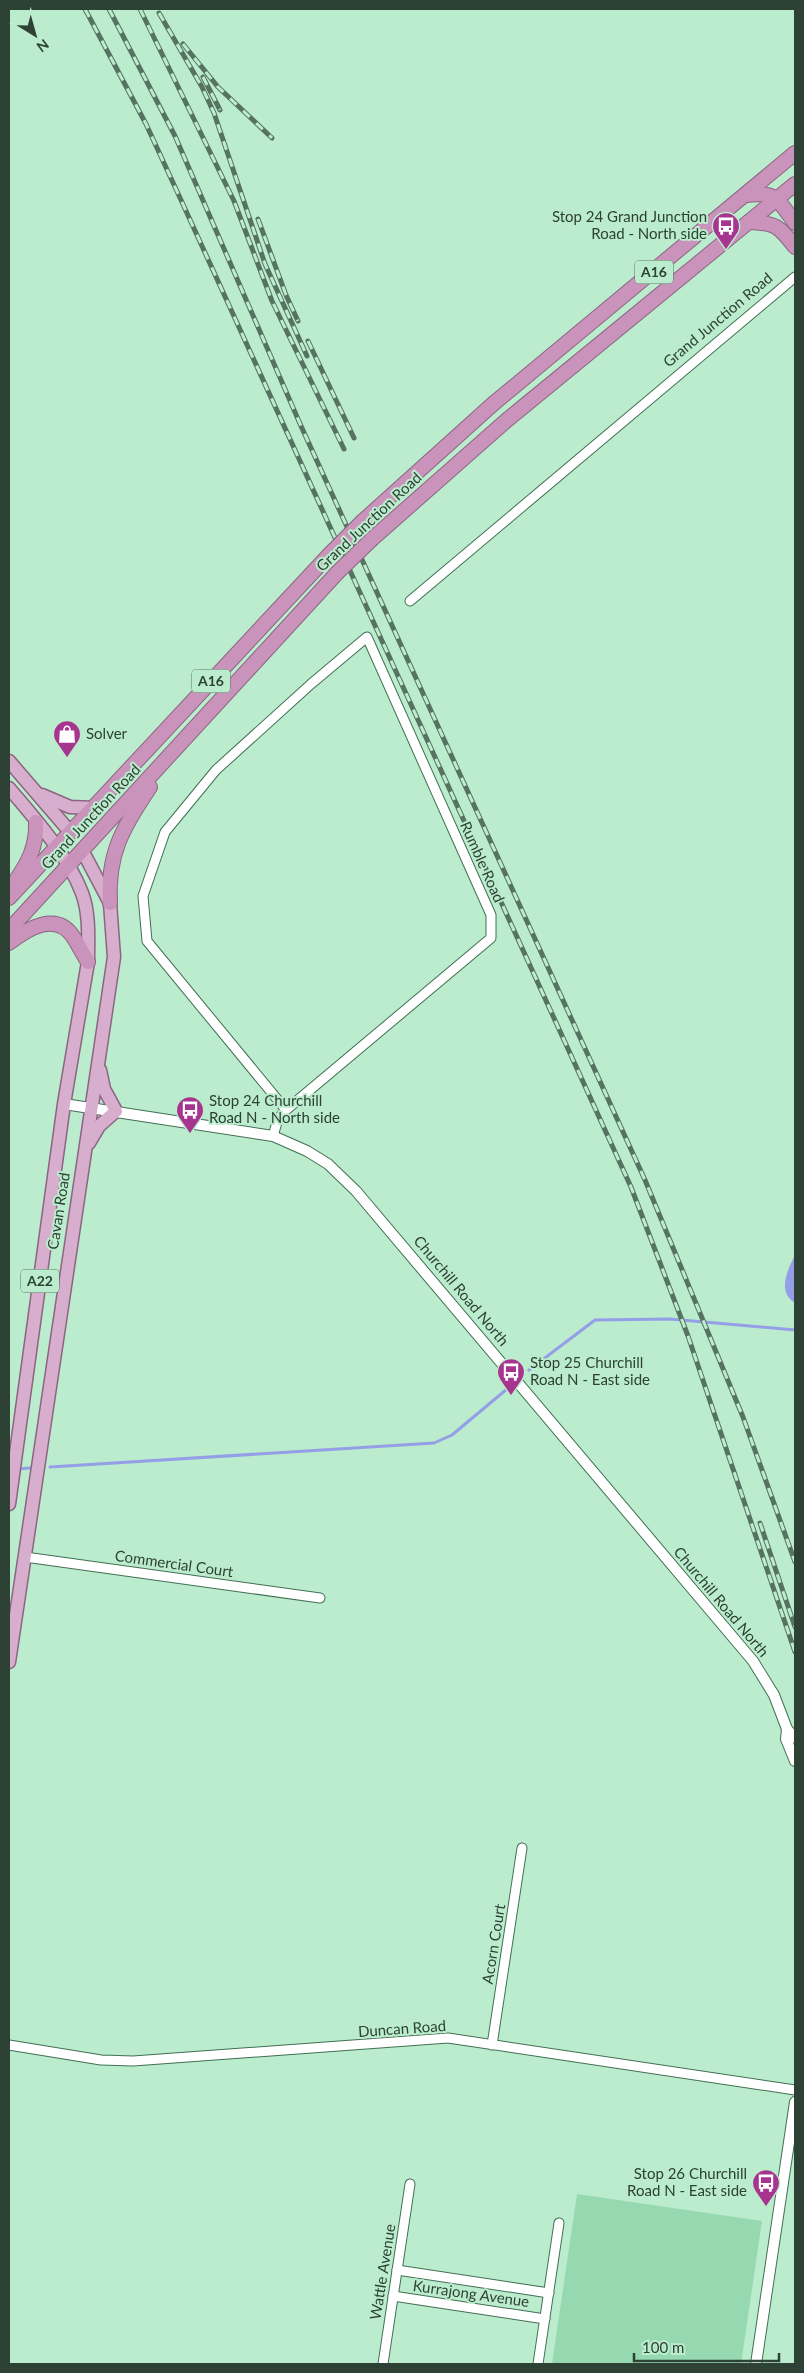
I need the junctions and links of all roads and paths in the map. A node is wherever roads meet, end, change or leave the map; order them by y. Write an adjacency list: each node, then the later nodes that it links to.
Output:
1 (795, 153): 3 (highway, Grand Junction Road / A16)
2 (795, 184): 4 (highway, Grand Junction Road / A16)
3 (746, 195): 4 (highway); 14 (highway, Grand Junction Road / A16, bridge)
4 (777, 198): 5 (highway, Grand Junction Road / A16); 6 (highway)
5 (748, 222): 7 (highway); 10 (highway, Grand Junction Road / A16, bridge)
6 (795, 223)
7 (795, 247)
8 (795, 277): 9 (street, Grand Junction Road)
9 (410, 601)
10 (172, 753): 18 (highway, Grand Junction Road / A16); 22 (highway)
11 (9, 761): 13 (main road, A22)
12 (9, 788): 15 (main road, A22)
13 (32, 788): 14 (main road); 16 (main road, A22)
14 (95, 808): 16 (highway, Grand Junction Road / A16)
15 (36, 822): 17 (main road, A22); 20 (highway)
16 (71, 833): 17 (highway, Grand Junction Road / A16); 18 (highway, Cavan Road / A22)
17 (56, 848): 19 (main road, Cavan Road / A22); 21 (highway, Grand Junction Road / A16)
18 (82, 850): 19 (highway, Grand Junction Road / A16); 22 (main road, Cavan Road / A22)
19 (67, 866): 23 (highway, Grand Junction Road / A16); 25 (main road, Cavan Road / A22)
20 (9, 889)
21 (9, 898)
22 (110, 903): 26 (main road, Cavan Road / A22)
23 (9, 930)
24 (9, 943): 25 (highway)
25 (88, 962): 27 (main road, Cavan Road / A22)
26 (98, 1058): 28 (main road, Cavan Road / A22); 30 (main road)
27 (64, 1104): 28 (street, Churchill Road North); 33 (main road, Cavan Road / A22)
28 (91, 1108): 30 (street, Churchill Road North); 32 (main road, Cavan Road / A22)
29 (286, 1110): 29 (street, Rumble Road); 31 (street, Rumble Road)
30 (116, 1112): 31 (street, Churchill Road North); 32 (main road)
31 (273, 1136): 37 (street, Churchill Road North)
32 (85, 1150): 34 (main road, Cavan Road / A22)
33 (9, 1504)
34 (25, 1557): 35 (street, Commercial Court); 36 (main road, Cavan Road / A22)
35 (320, 1598)
36 (9, 1662)
37 (787, 1729): 38 (street, Churchill Road North); 39 (street, Churchill Road North)
38 (795, 1738)
39 (795, 1760)
40 (522, 1848): 42 (street, Acorn Court)
41 (9, 2045): 42 (street, Duncan Road)
42 (492, 2045): 43 (street, Duncan Road)
43 (795, 2090)
44 (795, 2102): 53 (street)
45 (410, 2184): 47 (street, Wattle Avenue)
46 (559, 2223): 48 (street)
47 (397, 2270): 48 (street, Kurrajong Avenue); 49 (street, Wattle Avenue)
48 (549, 2293): 50 (street)
49 (393, 2296): 50 (street, Kurrajong Avenue); 51 (street, Wattle Avenue)
50 (545, 2318): 52 (street)
51 (383, 2364)
52 (538, 2364)
53 (756, 2364)

